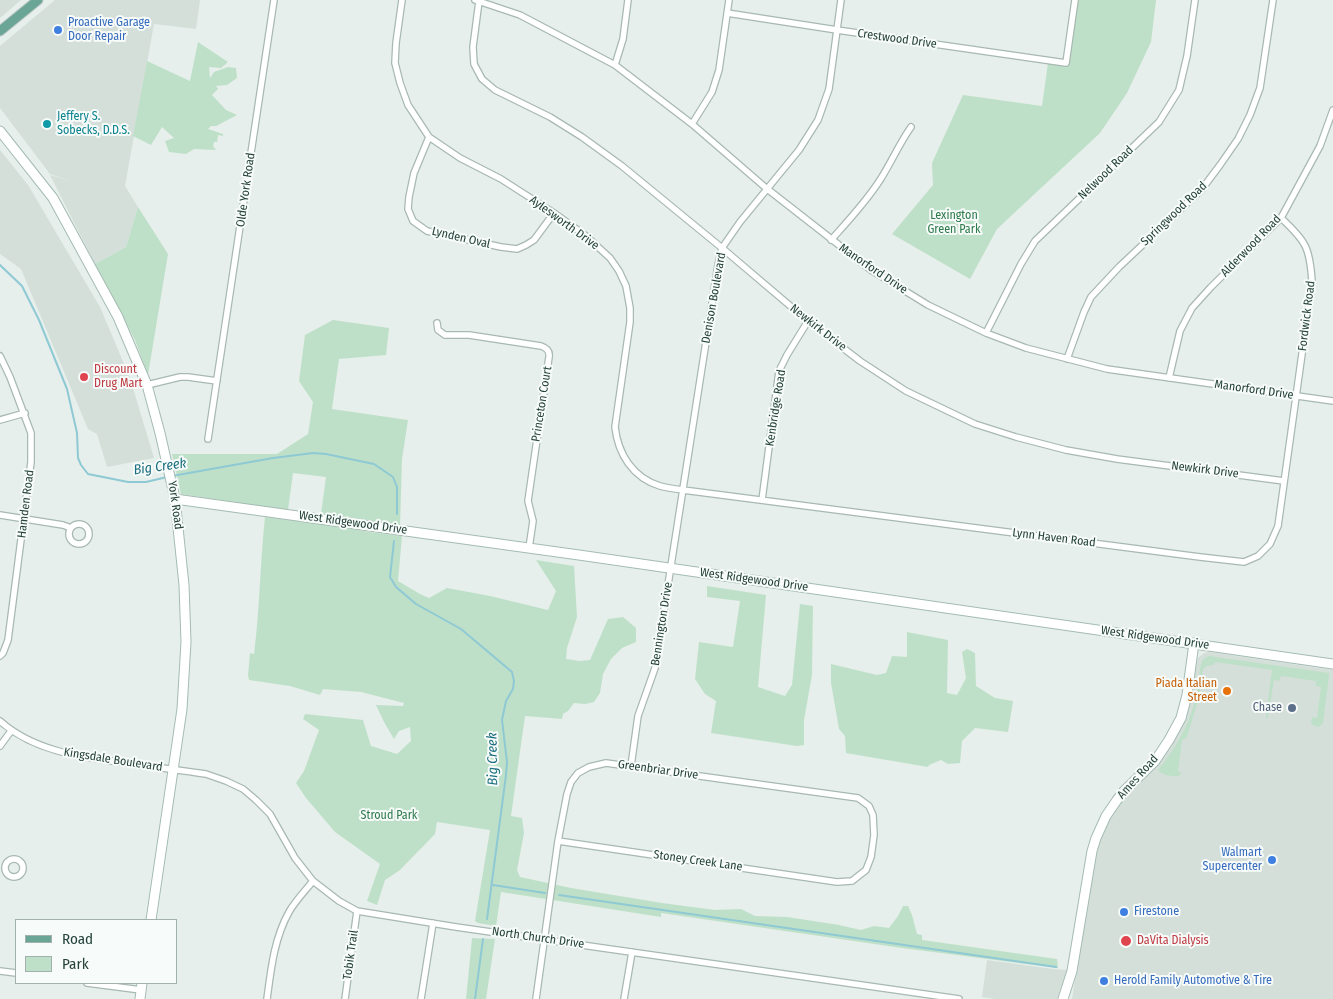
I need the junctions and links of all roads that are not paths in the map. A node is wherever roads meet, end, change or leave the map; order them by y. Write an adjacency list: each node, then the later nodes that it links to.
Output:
1 (38, 0): 13 (main road)
2 (274, 0): 31 (street, Olde York Road)
3 (402, 0): 19 (street, Aylesworth Drive)
4 (628, 0): 14 (street)
5 (729, 0): 11 (street)
6 (841, 0): 12 (street, Denison Boulevard)
7 (1075, 0): 12 (street, Crestwood Drive)
8 (1195, 0): 27 (street, Nelwood Road)
9 (1272, 0): 29 (street, Springwood Road)
10 (477, 1): 14 (street, Manorford Drive); 24 (street, Newkirk Drive)
11 (727, 13): 12 (street, Crestwood Drive); 16 (street)
12 (837, 30): 20 (street, Denison Boulevard)
13 (0, 32)
14 (615, 65): 16 (street, Manorford Drive)
15 (1333, 110): 22 (street, Alderwood Road)
16 (692, 124): 20 (street, Manorford Drive)
17 (911, 127): 23 (street)
18 (0, 131): 32 (main road, York Road)
19 (429, 137): 21 (street, Aylesworth Drive); 21 (street, Lynden Oval)
20 (766, 188): 23 (street, Manorford Drive); 24 (street, Denison Boulevard)
21 (554, 213): 39 (street, Aylesworth Drive)
22 (1281, 218): 30 (street, Alderwood Road); 33 (street, Fordwick Road)
23 (831, 240): 27 (street, Manorford Drive)
24 (722, 248): 25 (street, Newkirk Drive); 39 (street, Denison Boulevard)
25 (808, 321): 38 (street, Newkirk Drive); 41 (street, Kenbridge Road)
26 (437, 323): 45 (street, Princeton Court)
27 (986, 333): 29 (street, Manorford Drive)
28 (0, 356): 35 (street, Hamden Road)
29 (1067, 359): 30 (street, Manorford Drive)
30 (1169, 378): 33 (street, Manorford Drive)
31 (217, 381): 32 (street); 37 (street, Olde York Road)
32 (147, 385): 40 (main road, York Road)
33 (1296, 396): 34 (street, Manorford Drive); 38 (street, Lynn Haven Road)
34 (1333, 401)
35 (25, 414): 36 (street); 43 (street, Hamden Road)
36 (0, 420)
37 (208, 438)
38 (1284, 480): 41 (street, Lynn Haven Road)
39 (683, 490): 41 (street, Lynn Haven Road); 46 (street, Denison Boulevard)
40 (175, 499): 45 (main road, West Ridgewood Drive); 54 (main road, York Road)
41 (762, 500)
42 (0, 515): 43 (street)
43 (24, 518): 44 (street); 48 (street, Hamden Road)
44 (71, 528)
45 (529, 548): 46 (main road, West Ridgewood Drive)
46 (671, 568): 47 (main road, West Ridgewood Drive); 53 (street, Bennington Drive)
47 (1194, 643): 49 (main road, West Ridgewood Drive); 73 (main road, Ames Road)
48 (0, 656)
49 (1333, 664)
50 (0, 721): 51 (street, Kingsdale Boulevard)
51 (11, 731): 52 (street); 54 (street, Kingsdale Boulevard)
52 (0, 746)
53 (631, 766): 55 (street, Greenbriar Drive); 57 (street, Greenbriar Drive)
54 (174, 770): 56 (street, North Church Drive); 59 (main road, York Road)
55 (558, 841): 57 (street, Stoney Creek Lane); 61 (street, Greenbriar Drive)
56 (313, 882): 58 (street, North Church Drive); 67 (street)
57 (837, 882)
58 (357, 911): 60 (street, North Church Drive); 68 (street, Tobik Trail)
59 (151, 919)
60 (433, 923): 61 (street, North Church Drive); 69 (street)
61 (545, 939): 62 (street, North Church Drive); 70 (street, Greenbriar Drive)
62 (632, 952): 71 (street); 72 (street, North Church Drive)
63 (0, 970): 64 (street)
64 (15, 973)
65 (94, 984): 66 (street)
66 (141, 991)
67 (267, 999)
68 (344, 999)
69 (421, 999)
70 (536, 999)
71 (624, 999)
72 (959, 999)
73 (1063, 999)

